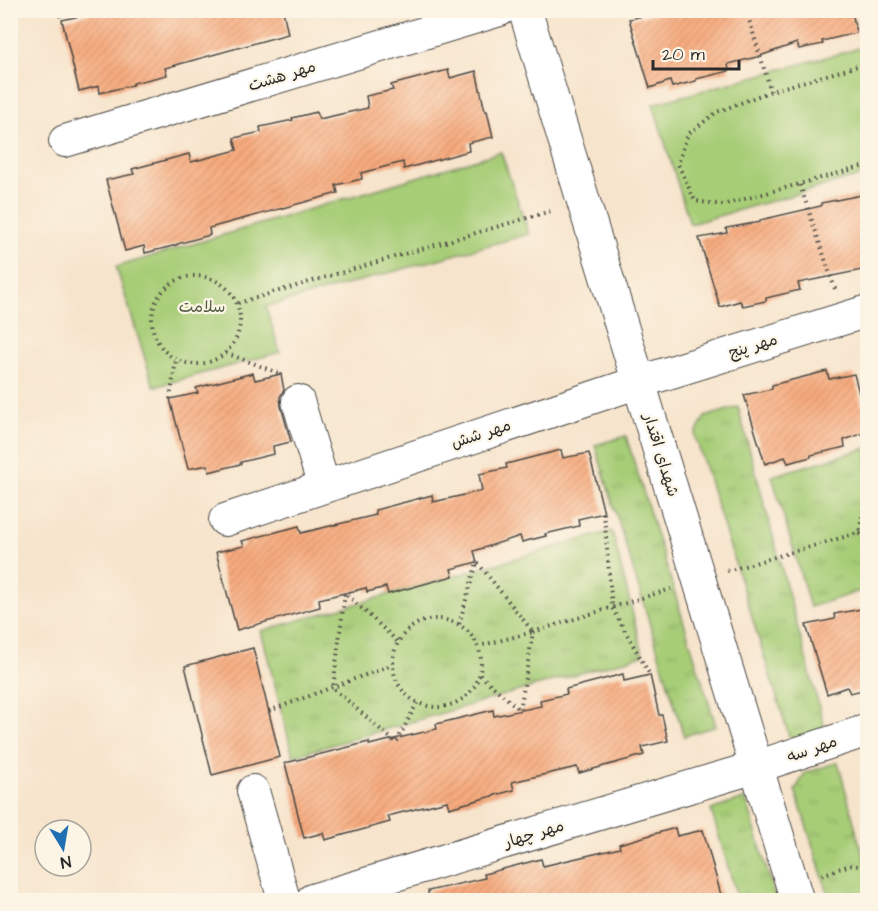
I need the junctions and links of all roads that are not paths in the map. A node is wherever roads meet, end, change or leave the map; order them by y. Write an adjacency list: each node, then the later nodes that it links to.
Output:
1 (500, 10): 3 (street, مهر هشت)
2 (525, 10): 5 (street, شهدای اقتدار)
3 (65, 141)
4 (856, 314): 5 (street, مهر پنج)
5 (639, 382): 7 (street, مهر شش); 10 (street, شهدای اقتدار)
6 (298, 401): 7 (street)
7 (324, 487): 8 (street, مهر شش)
8 (225, 520)
9 (867, 730): 10 (street, مهر سه)
10 (756, 767): 12 (street, شهدای اقتدار); 14 (street, مهر چهار)
11 (252, 791): 13 (street)
12 (794, 892)
13 (284, 900)
14 (312, 900)

